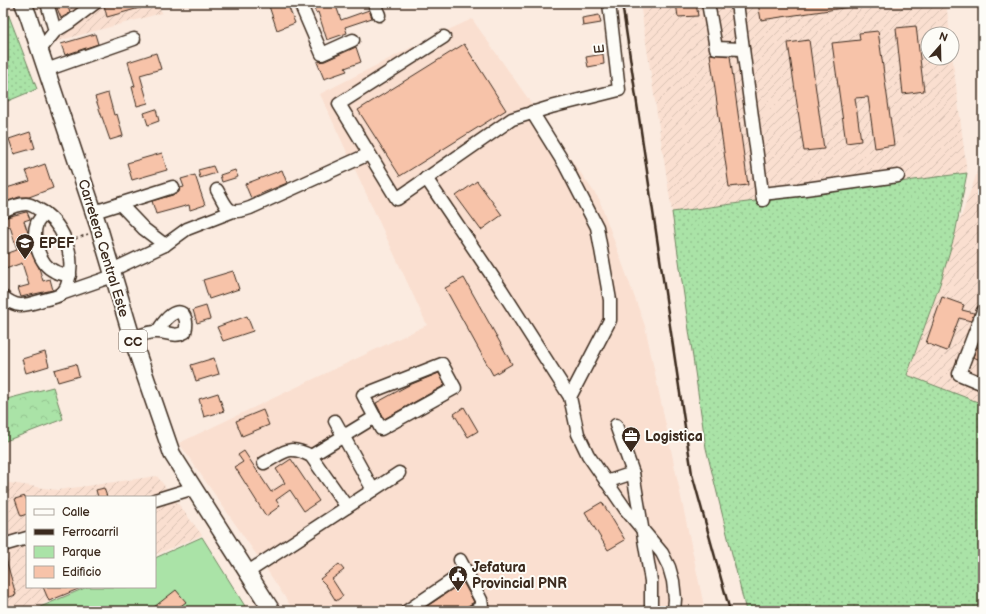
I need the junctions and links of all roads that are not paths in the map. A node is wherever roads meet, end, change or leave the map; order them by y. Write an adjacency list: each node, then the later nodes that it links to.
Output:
1 (95, 3): 8 (street)
2 (300, 3): 14 (street)
3 (374, 3): 10 (street)
4 (609, 3): 18 (street, E)
5 (708, 3): 15 (street)
6 (737, 3): 15 (street)
7 (47, 5): 9 (street); 11 (street)
8 (79, 8): 11 (street)
9 (26, 9): 16 (main road, Carretera Central Este / CC)
10 (379, 15)
11 (55, 31): 16 (street)
12 (444, 37): 19 (street)
13 (134, 39): 17 (street)
14 (353, 40)
15 (743, 49): 20 (street)
16 (40, 51): 17 (main road, Carretera Central Este / CC)
17 (46, 70): 26 (main road, Carretera Central Este / CC)
18 (532, 112): 21 (street); 38 (street)
19 (369, 154): 21 (street); 27 (street)
20 (898, 176)
21 (426, 178): 38 (street)
22 (173, 187): 24 (street)
23 (217, 190): 27 (street)
24 (120, 204): 26 (street); 29 (street)
25 (3, 211): 28 (street)
26 (94, 212): 30 (main road, Carretera Central Este / CC)
27 (231, 212): 29 (street)
28 (45, 213): 31 (street); 31 (street)
29 (165, 245): 30 (street)
30 (113, 273): 32 (street); 36 (main road, Carretera Central Este / CC)
31 (70, 275): 32 (street)
32 (61, 294): 33 (street)
33 (3, 297)
34 (983, 312): 37 (street)
35 (157, 332): 36 (street)
36 (132, 338): 48 (main road, Carretera Central Este / CC)
37 (983, 384)
38 (570, 397): 47 (street)
39 (375, 416): 39 (street); 42 (street)
40 (334, 421): 42 (street)
41 (616, 425): 46 (street)
42 (343, 436): 43 (street); 49 (street)
43 (311, 456): 44 (street); 51 (street)
44 (264, 463)
45 (399, 473): 49 (street)
46 (633, 473): 47 (street); 52 (street)
47 (606, 482): 52 (street)
48 (194, 488): 50 (street); 57 (main road, Carretera Central Este / CC)
49 (373, 490): 51 (street)
50 (156, 500)
51 (347, 507): 57 (street)
52 (643, 531): 61 (street); 62 (street)
53 (26, 538): 54 (street)
54 (3, 545)
55 (460, 560): 56 (street)
56 (466, 571): 59 (street); 60 (street)
57 (248, 572): 58 (main road, Carretera Central Este / CC)
58 (269, 610)
59 (406, 611)
60 (474, 611)
61 (651, 611)
62 (674, 611)

